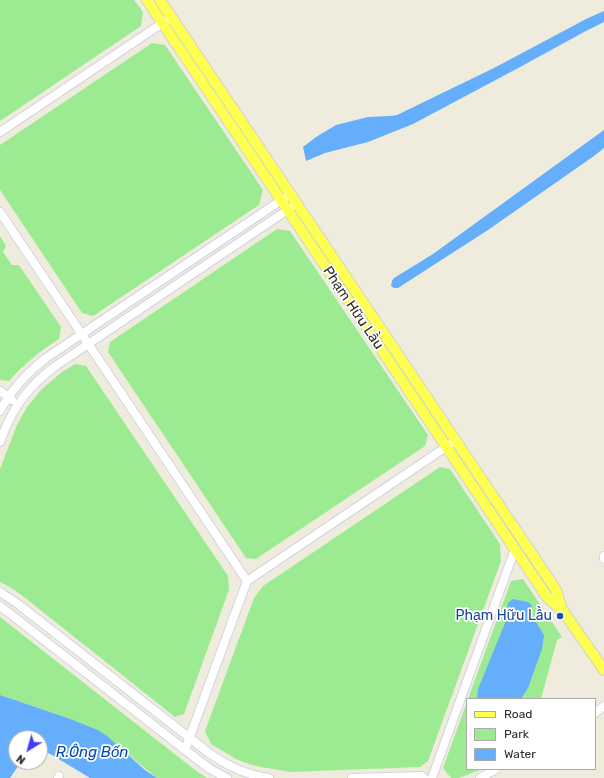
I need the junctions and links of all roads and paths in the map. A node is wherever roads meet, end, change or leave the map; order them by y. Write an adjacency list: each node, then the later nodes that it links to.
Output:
1 (147, 0): 4 (main road, Phạm Hữu Lầu)
2 (160, 0): 3 (main road, Phạm Hữu Lầu)
3 (171, 17): 4 (street); 6 (main road, Phạm Hữu Lầu)
4 (162, 23): 5 (street); 7 (main road, Phạm Hữu Lầu)
5 (0, 132)
6 (290, 195): 7 (street); 8 (main road, Phạm Hữu Lầu)
7 (281, 201): 9 (main road, Phạm Hữu Lầu); 11 (street)
8 (296, 204): 9 (street); 17 (main road, Phạm Hữu Lầu)
9 (287, 210): 12 (street); 19 (main road, Phạm Hữu Lầu)
10 (0, 212): 11 (street)
11 (81, 334): 12 (street); 14 (street)
12 (88, 344): 15 (street); 23 (street)
13 (0, 391): 14 (street)
14 (8, 398): 15 (street); 16 (street)
15 (17, 404): 18 (street)
16 (0, 411)
17 (455, 441): 19 (street); 26 (main road, Phạm Hữu Lầu)
18 (0, 442)
19 (446, 447): 20 (main road, Phạm Hữu Lầu); 23 (street)
20 (515, 549): 26 (main road, Phạm Hữu Lầu); 37 (street)
21 (604, 556): 22 (street)
22 (604, 560)
23 (247, 581): 30 (street)
24 (0, 592): 30 (street)
25 (0, 606): 31 (street)
26 (563, 611): 27 (main road, Phạm Hữu Lầu)
27 (604, 670)
28 (604, 706): 29 (street)
29 (596, 712)
30 (189, 738): 31 (street); 34 (street)
31 (185, 750): 33 (street)
32 (494, 770): 38 (street)
33 (228, 778)
34 (269, 778)
35 (352, 778): 36 (street)
36 (424, 778)
37 (432, 778)
38 (480, 778)

